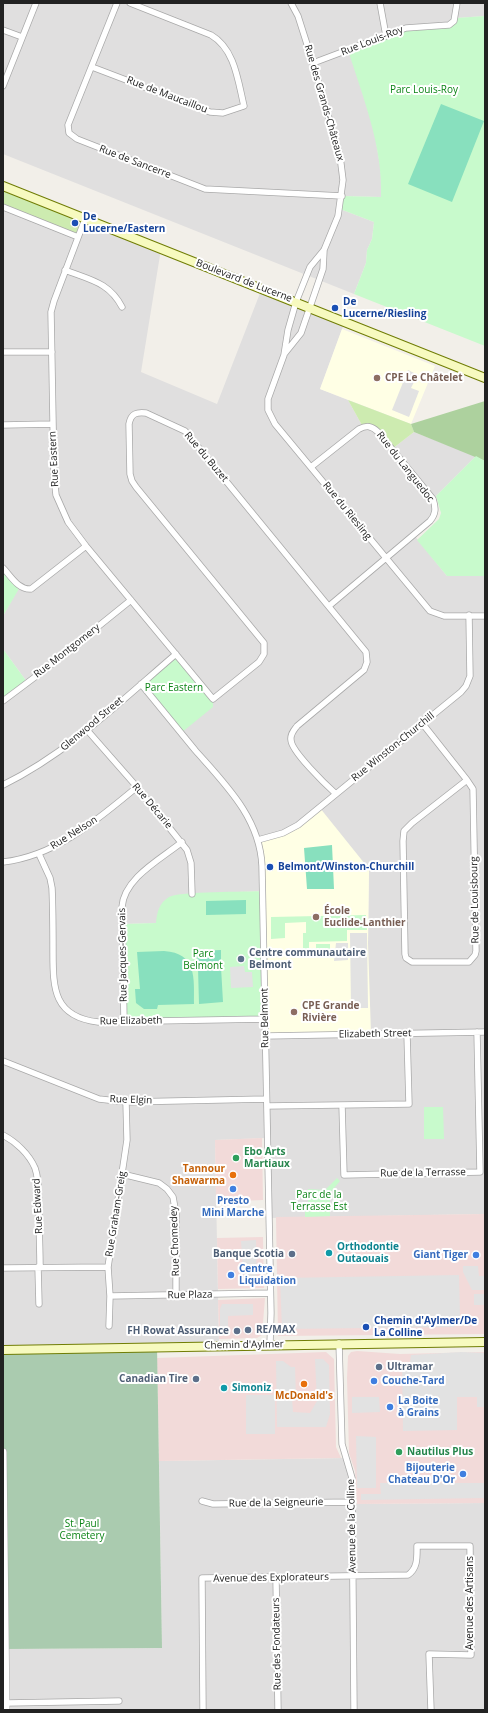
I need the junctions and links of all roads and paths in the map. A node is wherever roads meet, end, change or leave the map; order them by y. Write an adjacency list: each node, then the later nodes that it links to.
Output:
1 (36, 3): 9 (street)
2 (117, 3): 11 (street, Rue de Sancerre)
3 (130, 3): 11 (street, Rue de Maucaillou)
4 (290, 3): 10 (street, Rue des Grands-Châteaux)
5 (380, 3): 8 (street)
6 (457, 3): 8 (street, Rue Louis-Roy)
7 (3, 30): 9 (street)
8 (386, 36): 10 (street, Rue Louis-Roy)
9 (22, 37): 12 (street)
10 (313, 63): 14 (street, Rue des Grands-Châteaux)
11 (92, 66): 14 (street, Rue de Sancerre)
12 (3, 86)
13 (3, 186): 16 (main road, Boulevard de Lucerne)
14 (342, 196): 18 (street, Rue des Grands-Châteaux)
15 (3, 207): 17 (street)
16 (85, 219): 17 (street, Rue Eastern); 20 (main road, Boulevard de Lucerne)
17 (78, 237): 19 (street, Rue Eastern)
18 (324, 250): 20 (street, Rue des Grands-Châteaux); 22 (street, Rue des Grands-Châteaux)
19 (65, 270): 21 (street); 24 (street, Rue Eastern)
20 (296, 302): 22 (main road, Boulevard de Lucerne); 25 (street, Rue du Riesling)
21 (122, 307)
22 (309, 307): 25 (street, Rue du Riesling); 26 (main road, Boulevard de Lucerne)
23 (3, 352): 24 (street)
24 (52, 352): 27 (street, Rue Eastern)
25 (284, 355): 29 (street, Rue du Riesling)
26 (485, 378)
27 (52, 424): 28 (street); 30 (street, Rue Eastern)
28 (3, 425)
29 (311, 467): 31 (street, Rue du Riesling); 31 (street, Rue du Languedoc)
30 (86, 546): 32 (street); 33 (street, Rue Eastern)
31 (386, 558): 34 (street, Rue du Languedoc); 35 (street, Rue du Riesling)
32 (3, 568)
33 (131, 600): 37 (street, Rue Eastern); 40 (street, Rue Montgomery)
34 (328, 606): 39 (street, Rue du Buzet); 46 (street, Rue du Buzet)
35 (469, 615): 36 (street, Rue du Riesling); 41 (street, Rue Winston-Churchill)
36 (485, 616)
37 (176, 654): 38 (street, Glenwood Street); 39 (street, Rue Eastern)
38 (141, 684): 42 (street, Glenwood Street); 47 (street, Rue Belmont)
39 (214, 699)
40 (3, 700)
41 (422, 723): 43 (street, Rue de Louisbourg); 46 (street, Rue Winston-Churchill)
42 (87, 730): 44 (street, Glenwood Street); 45 (street, Rue Décarie)
43 (467, 780): 43 (street, Rue de Louisbourg)
44 (3, 785)
45 (137, 787): 48 (street, Rue Décarie); 49 (street, Rue Nelson)
46 (336, 794): 47 (street, Rue Winston-Churchill)
47 (258, 840): 52 (street, Rue Belmont)
48 (182, 842): 51 (street, Rue Décarie); 53 (street, Rue Jacques-Gervais)
49 (39, 854): 50 (street, Rue Nelson); 53 (street, Rue Elizabeth)
50 (3, 862)
51 (192, 894)
52 (264, 1019): 53 (street, Rue Elizabeth); 57 (street, Rue Belmont)
53 (124, 1021)
54 (477, 1032): 55 (street, Elizabeth Street); 56 (street, Elizabeth Street); 62 (street, Rue de la Terrasse)
55 (485, 1032)
56 (407, 1034): 57 (street, Elizabeth Street); 62 (street)
57 (265, 1036): 59 (street, Rue Belmont)
58 (3, 1061): 60 (street, Rue Elgin)
59 (266, 1099): 60 (street, Rue Elgin); 61 (street, Rue Belmont)
60 (126, 1102): 64 (street, Rue Graham-Greig)
61 (267, 1106): 62 (street); 68 (street, Rue Belmont)
62 (342, 1106)
63 (3, 1135): 65 (street, Rue Edward)
64 (122, 1174): 66 (street, Rue Graham-Greig); 69 (street, Rue Chomedey)
65 (39, 1267): 66 (street); 67 (street); 71 (street, Rue Edward)
66 (108, 1267): 70 (street, Rue Graham-Greig)
67 (3, 1268)
68 (270, 1293): 69 (street, Rue Plaza); 75 (street, Rue Belmont)
69 (176, 1295): 70 (street, Rue Plaza)
70 (110, 1296): 72 (street, Rue Graham-Greig)
71 (39, 1304)
72 (109, 1326)
73 (485, 1342): 74 (main road, Chemin d'Aylmer)
74 (339, 1343): 75 (main road, Chemin d'Aylmer); 79 (street, Avenue de la Colline)
75 (270, 1344): 76 (main road, Chemin d'Aylmer)
76 (3, 1350)
77 (3, 1452): 83 (street)
78 (202, 1501): 79 (street, Rue de la Seigneurie)
79 (351, 1502): 80 (street, Avenue de la Colline)
80 (353, 1577): 81 (street, Avenue des Explorateurs); 86 (street, Avenue de la Colline); 87 (street, Avenue des Artisans)
81 (276, 1578): 84 (street, Avenue des Explorateurs); 85 (street, Rue des Fondateurs)
82 (119, 1700): 83 (street)
83 (6, 1707)
84 (203, 1710)
85 (278, 1710)
86 (354, 1710)
87 (431, 1710)

